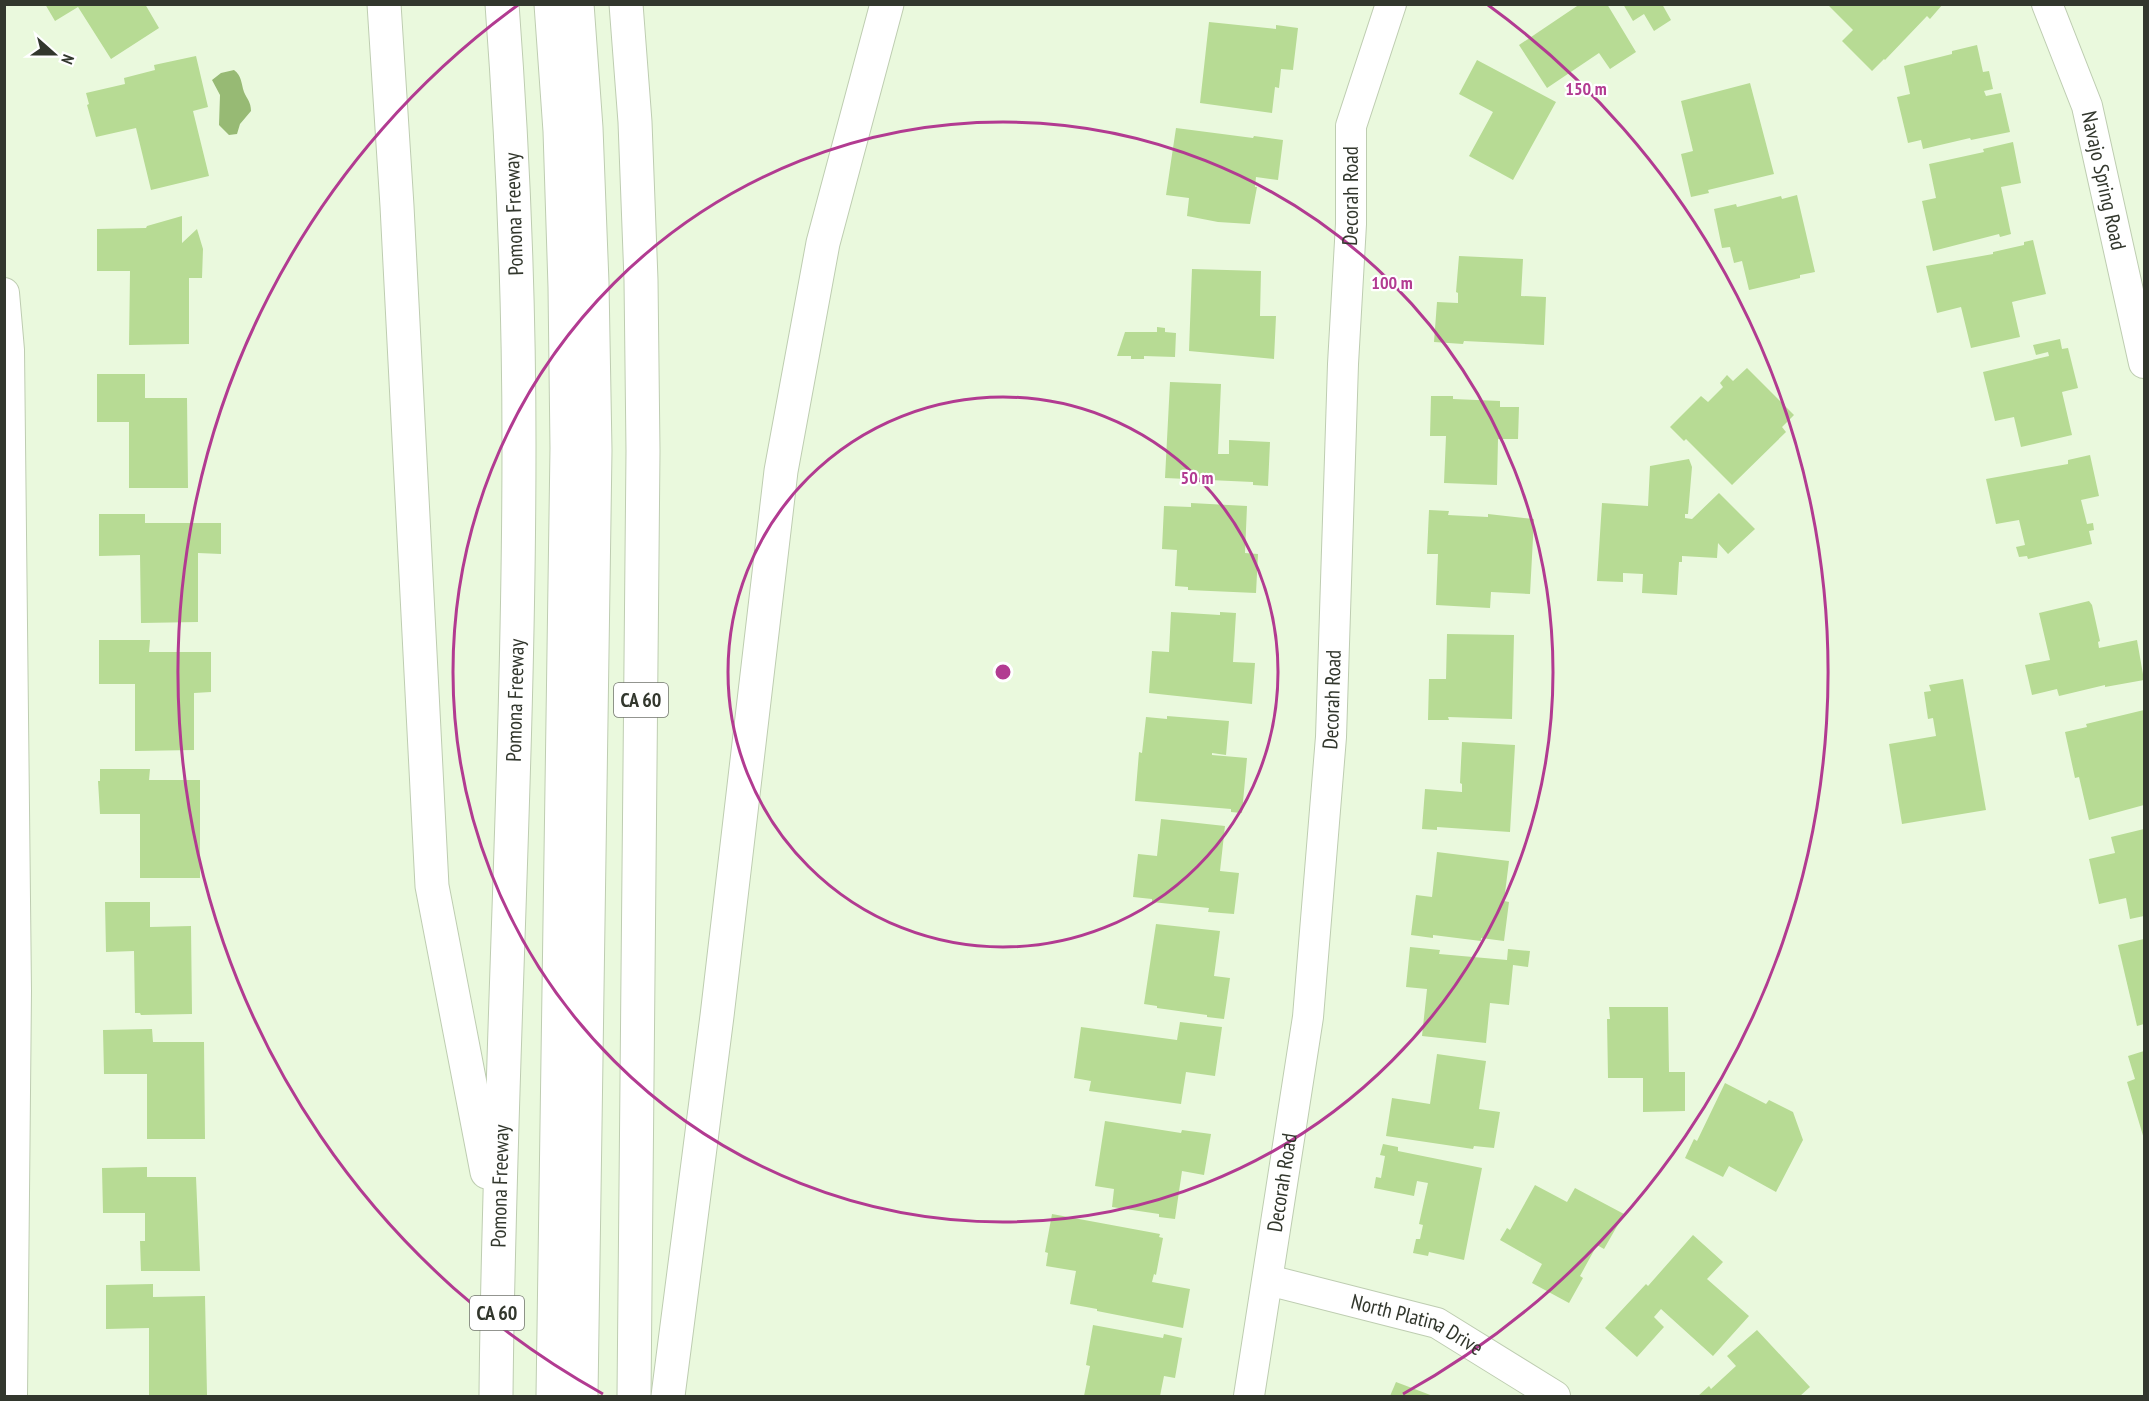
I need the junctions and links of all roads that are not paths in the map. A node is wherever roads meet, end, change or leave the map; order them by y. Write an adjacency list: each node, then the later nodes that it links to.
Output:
1 (384, 4): 12 (highway)
2 (502, 4): 12 (highway, Pomona Freeway / CA 60)
3 (551, 4): 16 (highway)
4 (577, 4): 17 (highway)
5 (626, 4): 18 (highway, CA 60)
6 (887, 4): 19 (highway)
7 (1392, 4): 13 (street, Decorah Road)
8 (2048, 4): 10 (street, Navajo Spring Road)
9 (4, 293): 11 (street)
10 (2145, 363)
11 (10, 991): 14 (street)
12 (498, 1230): 15 (highway, Pomona Freeway / CA 60)
13 (1268, 1280): 20 (street, Decorah Road); 21 (street, North Platina Drive)
14 (12, 1396)
15 (496, 1396)
16 (553, 1396)
17 (581, 1396)
18 (634, 1396)
19 (668, 1396)
20 (1249, 1396)
21 (1554, 1396)

